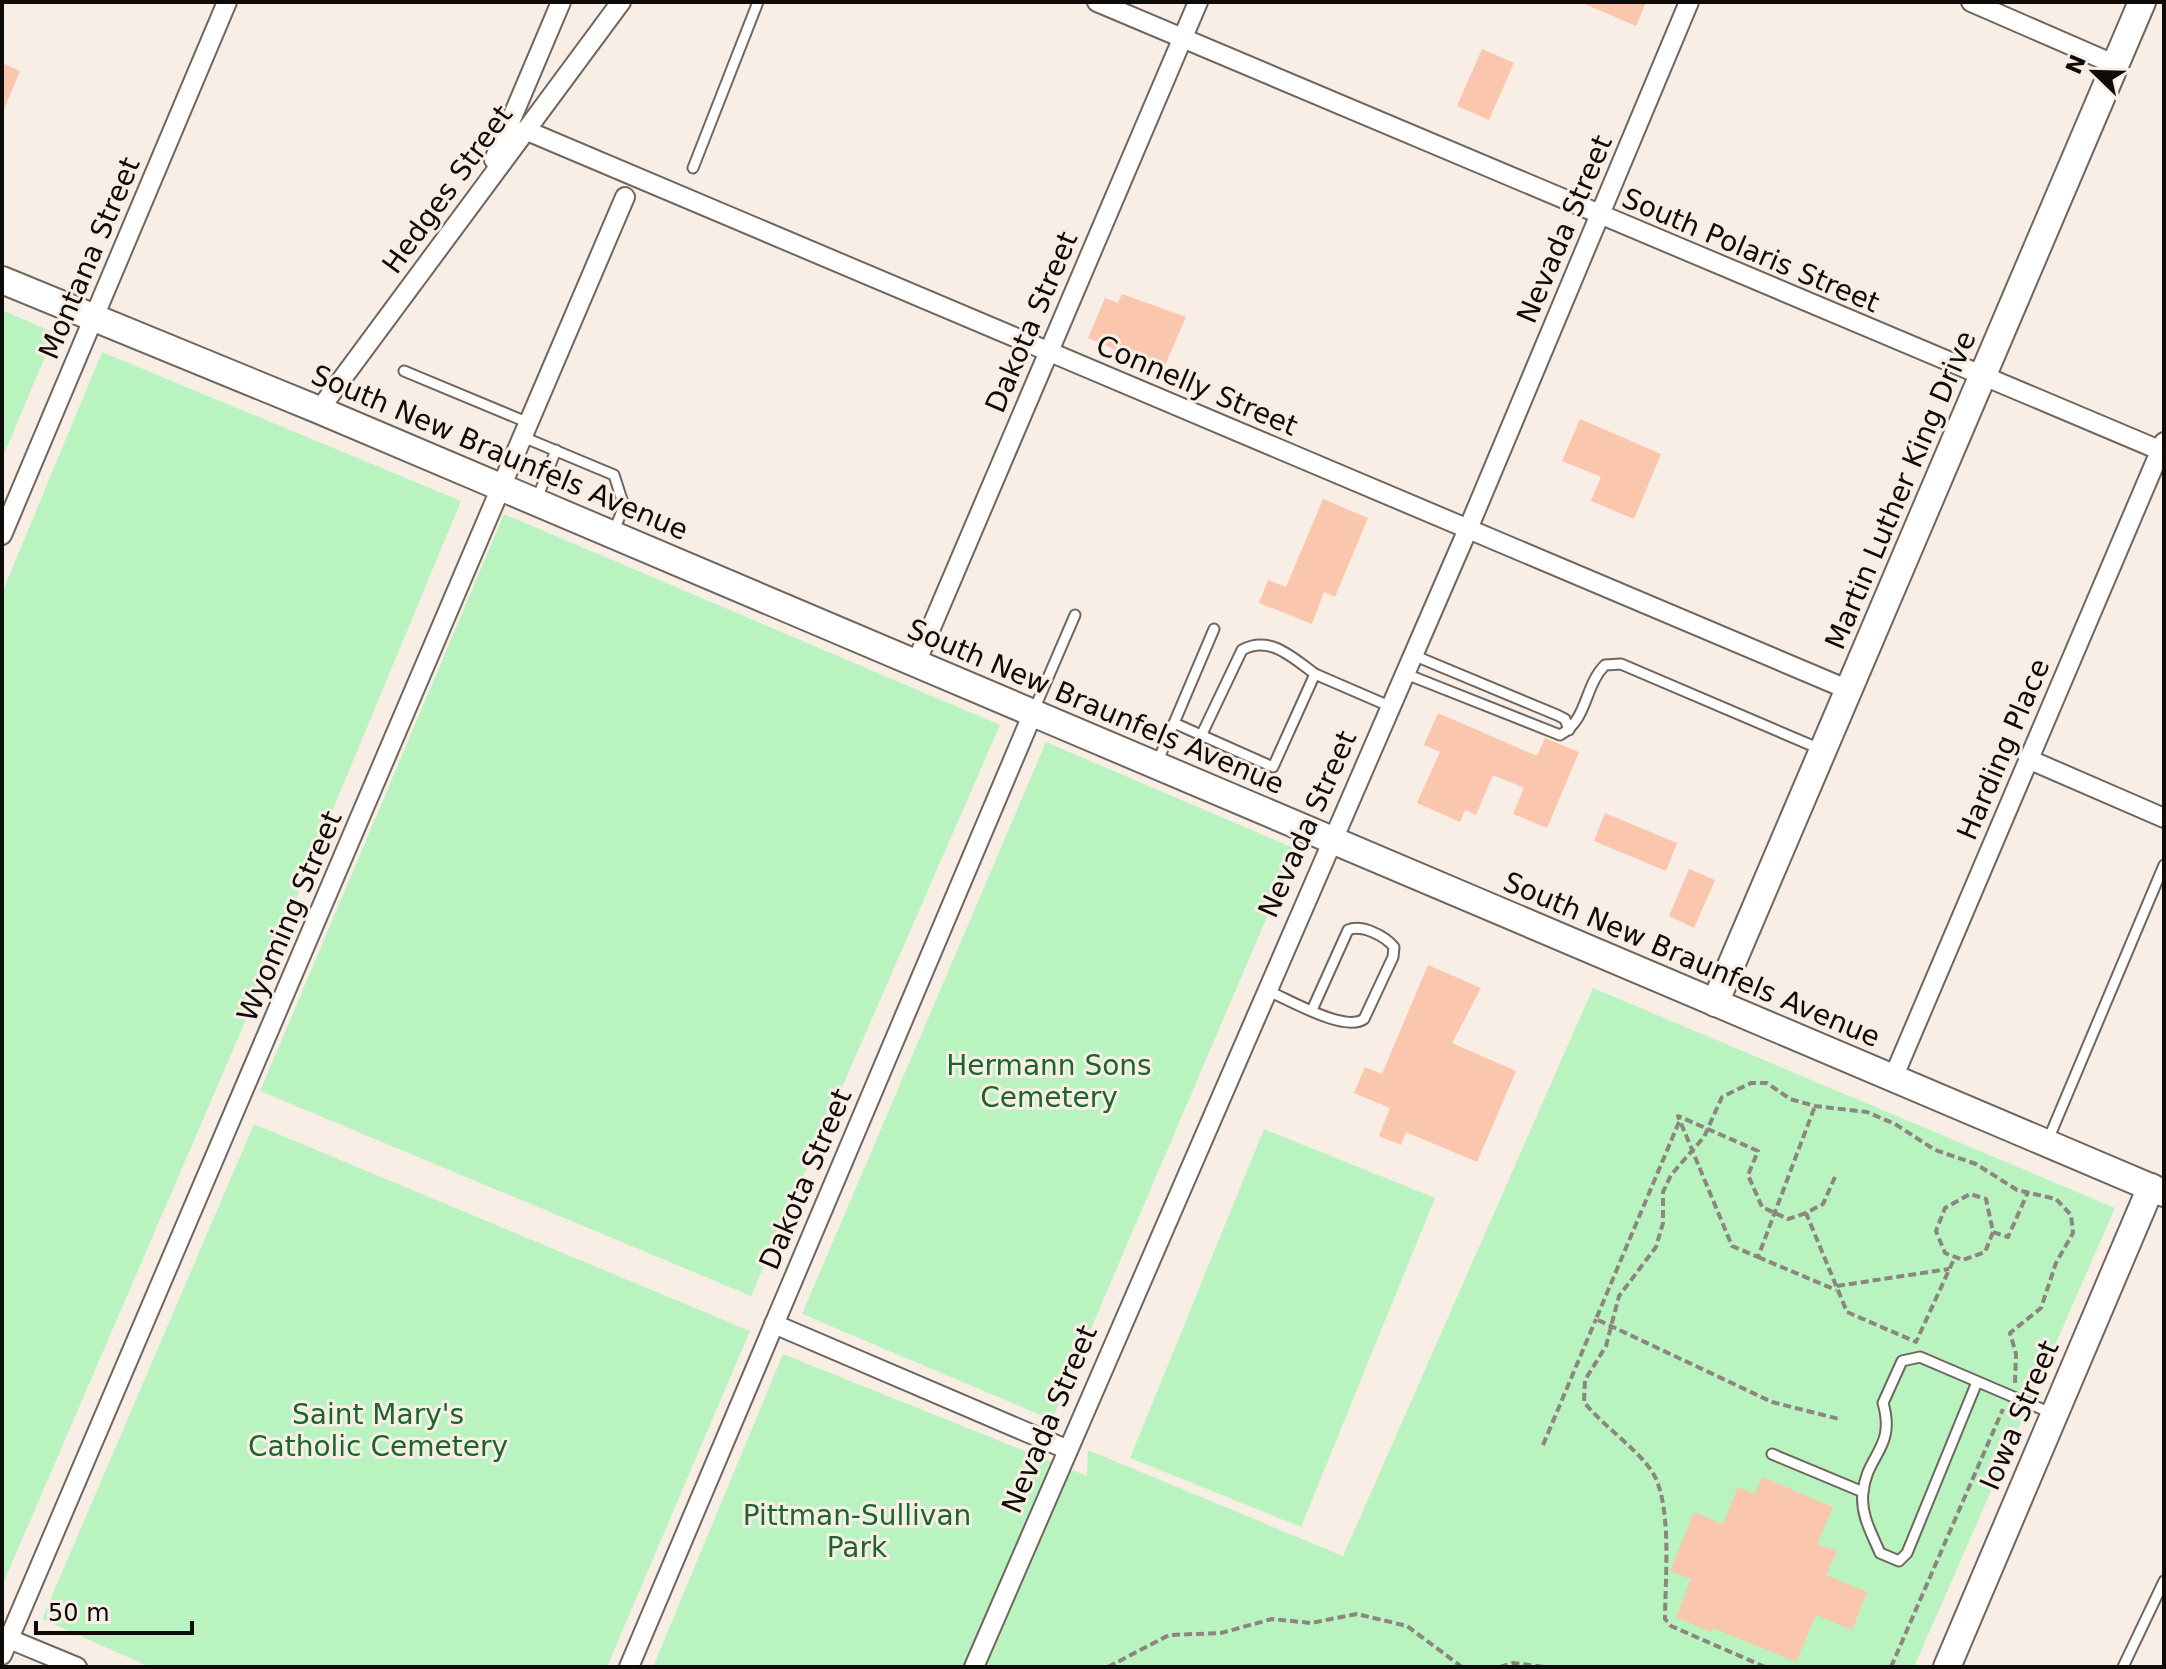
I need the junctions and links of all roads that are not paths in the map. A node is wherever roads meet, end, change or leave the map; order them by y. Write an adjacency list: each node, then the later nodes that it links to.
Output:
1 (227, 2): 18 (street, Montana Street)
2 (561, 2): 14 (street)
3 (621, 2): 12 (street, Hedges Street)
4 (758, 2): 13 (lane)
5 (1097, 2): 10 (street, South Polaris Street)
6 (1198, 2): 10 (street, Dakota Street)
7 (1689, 2): 16 (street, Nevada Street)
8 (1971, 2): 11 (street)
9 (2142, 2): 11 (main road, Martin Luther King Drive)
10 (1183, 38): 16 (street, South Polaris Street); 19 (street, Dakota Street)
11 (2116, 65): 21 (main road, Martin Luther King Drive)
12 (525, 130): 14 (street, Hedges Street); 19 (street, Connelly Street)
13 (693, 168)
14 (481, 192): 22 (street, Hedges Street)
15 (625, 197): 23 (street, Wyoming Street)
16 (1600, 216): 21 (street, South Polaris Street); 28 (street, Nevada Street)
17 (2, 280): 18 (main road, South New Braunfels Avenue)
18 (93, 319): 22 (main road, South New Braunfels Avenue); 29 (street, Montana Street)
19 (1048, 353): 28 (street, Connelly Street); 34 (street, Dakota Street)
20 (404, 371): 23 (lane)
21 (1983, 377): 24 (street, South Polaris Street); 37 (main road, Martin Luther King Drive)
22 (319, 410): 26 (main road, South New Braunfels Avenue)
23 (526, 430): 25 (lane); 26 (street, Wyoming Street)
24 (2163, 448): 44 (street, Harding Place)
25 (556, 450): 27 (lane); 30 (lane)
26 (502, 488): 27 (main road, South New Braunfels Avenue); 62 (street, Wyoming Street)
27 (536, 502): 30 (main road, South New Braunfels Avenue)
28 (1468, 529): 33 (street, Nevada Street); 37 (street, Connelly Street)
29 (2, 535)
30 (612, 535): 34 (main road, South New Braunfels Avenue)
31 (1075, 615): 39 (lane)
32 (1214, 629): 40 (lane)
33 (1412, 655): 35 (street, Nevada Street); 41 (lane)
34 (916, 663): 39 (main road, South New Braunfels Avenue)
35 (1404, 673): 38 (street, Nevada Street); 41 (lane)
36 (1315, 674): 38 (lane); 42 (lane); 42 (lane)
37 (1849, 690): 43 (main road, Martin Luther King Drive)
38 (1389, 706): 47 (street, Nevada Street)
39 (1033, 713): 45 (main road, South New Braunfels Avenue); 55 (street, Dakota Street)
40 (1174, 723): 42 (lane); 45 (lane)
41 (1569, 730): 43 (lane)
42 (1201, 736)
43 (1823, 750): 50 (main road, Martin Luther King Drive)
44 (2028, 759): 46 (street); 52 (street, Harding Place)
45 (1156, 766): 47 (main road, South New Braunfels Avenue)
46 (2164, 818)
47 (1330, 841): 49 (street, Nevada Street); 50 (main road, South New Braunfels Avenue)
48 (2164, 865): 53 (lane)
49 (1266, 990): 51 (lane); 58 (street, Nevada Street)
50 (1715, 1003): 52 (main road, South New Braunfels Avenue)
51 (1312, 1010): 51 (lane)
52 (1893, 1078): 53 (main road, South New Braunfels Avenue)
53 (2047, 1143): 54 (main road, South New Braunfels Avenue)
54 (2157, 1190): 57 (main road, Iowa Street)
55 (774, 1324): 58 (street); 64 (street, Dakota Street)
56 (1977, 1382): 57 (lane); 60 (lane); 60 (lane)
57 (2054, 1415): 66 (main road, Iowa Street)
58 (1066, 1449): 65 (street, Nevada Street)
59 (1772, 1454): 60 (lane)
60 (1863, 1492)
61 (2164, 1581): 67 (lane)
62 (4, 1643): 63 (street)
63 (77, 1667)
64 (629, 1667)
65 (974, 1667)
66 (1947, 1667)
67 (2123, 1667)

